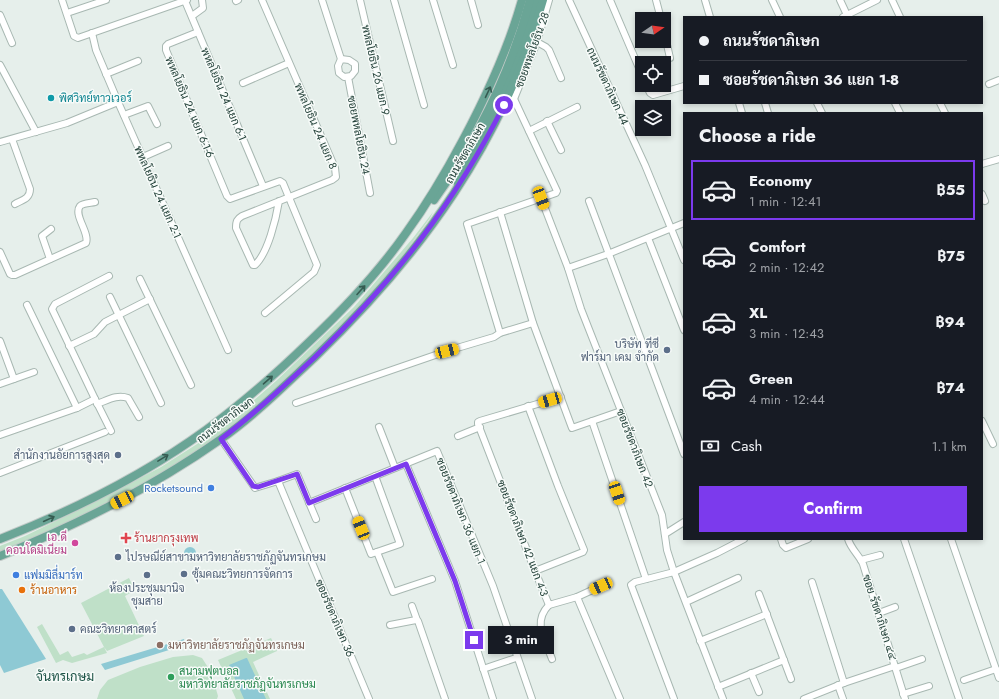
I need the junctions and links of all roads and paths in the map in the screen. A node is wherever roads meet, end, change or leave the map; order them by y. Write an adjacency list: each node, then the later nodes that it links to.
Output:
1 (62, 0): 25 (street)
2 (106, 0): 25 (street)
3 (186, 0): 27 (street, พหลโยธิน 24 แยก 6-1); 34 (street)
4 (202, 0): 27 (street)
5 (262, 0): 40 (street, พหลโยธิน 24 แยก 8)
6 (322, 0): 37 (street, ซอยพหลโยธิน 24)
7 (360, 0): 63 (street, พหลโยธิน 26 แยก 9)
8 (394, 0): 55 (street)
9 (433, 0): 42 (street)
10 (471, 0): 32 (street)
11 (522, 0): 84 (main road, ถนนรัชดาภิเษก, one-way to 11)
12 (530, 0): 84 (main road, ถนนรัชดาภิเษก)
13 (537, 0): 86 (main road, ถนนรัชดาภิเษก)
14 (543, 0): 53 (main road, ถนนรัชดาภิเษก)
15 (549, 0): 35 (street, ซอยพหลโยธิน 28)
16 (569, 0): 82 (street, ถนนรัชดาภิเษก 44)
17 (610, 0): 38 (street)
18 (656, 0): 24 (street)
19 (705, 0): 28 (street)
20 (772, 0): 29 (street)
21 (840, 0): 30 (street)
22 (877, 0): 30 (street)
23 (892, 0): 31 (street)
24 (659, 12)
25 (67, 13): 34 (street)
26 (0, 15): 36 (street)
27 (192, 16): 33 (street, พหลโยธิน 24 แยก 6-1)
28 (710, 16)
29 (780, 16)
30 (845, 16)
31 (900, 16)
32 (478, 25)
33 (198, 32): 70 (street, พหลโยธิน 24 แยก 6-1); 70 (street, พหลโยธิน 24 แยก 6-1-6)
34 (92, 33): 43 (street, พหลโยธิน 24 แยก 2-1)
35 (537, 42): 45 (street); 53 (street, ซอยพหลโยธิน 28)
36 (12, 43)
37 (342, 59): 44 (street, ซอยพหลโยธิน 24); 44 (street, ซอยพหลโยธิน 24)
38 (635, 59)
39 (138, 61): 43 (street)
40 (289, 63): 47 (street); 73 (street, พหลโยธิน 24 แยก 8)
41 (0, 65): 61 (street)
42 (453, 65)
43 (106, 74): 54 (street, พหลโยธิน 24 แยก 2-1)
44 (348, 78): 71 (street, ซอยพหลโยธิน 24)
45 (561, 78)
46 (999, 80): 48 (street)
47 (244, 83)
48 (989, 84)
49 (683, 86): 50 (street)
50 (671, 90)
51 (650, 92): 52 (street)
52 (663, 92)
53 (511, 97): 60 (street); 86 (main road, ถนนรัชดาภิเษก)
54 (118, 102): 57 (street, พหลโยธิน 24 แยก 2-1); 61 (street)
55 (424, 105)
56 (577, 107): 58 (street)
57 (124, 115): 59 (street); 67 (street, พหลโยธิน 24 แยก 2-1)
58 (547, 121): 60 (street); 66 (street)
59 (157, 124)
60 (529, 131): 74 (street)
61 (36, 132): 62 (street)
62 (12, 138): 64 (street); 79 (street)
63 (393, 141)
64 (0, 142)
65 (168, 146): 67 (street)
66 (561, 150)
67 (143, 157): 104 (street, พหลโยธิน 24 แยก 2-1)
68 (999, 159): 69 (street)
69 (983, 164)
70 (262, 186): 73 (street)
71 (370, 193)
72 (983, 196): 77 (street)
73 (288, 197): 75 (street, พหลโยธิน 24 แยก 8); 97 (street)
74 (541, 198): 80 (street); 91 (street, ซอยรัชดาภิเษก 42)
75 (279, 201): 75 (street, พหลโยธิน 24 แยก 8)
76 (589, 201): 88 (street)
77 (985, 201)
78 (95, 202): 90 (street)
79 (15, 204)
80 (500, 212): 99 (street); 101 (street)
81 (683, 223): 82 (street)
82 (671, 229): 85 (street); 89 (street, ถนนรัชดาภิเษก 44)
83 (51, 230): 90 (street)
84 (406, 233): 136 (main road, ถนนรัชดาภิเษก, one-way to 84)
85 (648, 238): 88 (street); 100 (street)
86 (420, 242): 123 (main road, ถนนรัชดาภิเษก)
87 (0, 252): 90 (street)
88 (608, 254): 91 (street); 125 (street)
89 (683, 258)
90 (50, 259)
91 (568, 268): 115 (street, ซอยรัชดาภิเษก 42)
92 (109, 276): 103 (street)
93 (140, 279): 95 (street)
94 (110, 297): 98 (street)
95 (150, 299): 98 (street); 108 (street)
96 (27, 305): 114 (street)
97 (265, 312)
98 (119, 316): 103 (street); 111 (street)
99 (534, 323): 101 (street); 109 (street)
100 (683, 327)
101 (500, 333): 112 (street)
102 (0, 341): 106 (street)
103 (70, 346): 110 (street)
104 (228, 350)
105 (34, 372): 106 (street)
106 (14, 379): 107 (street)
107 (0, 384)
108 (190, 384)
109 (560, 397): 113 (street); 117 (street)
110 (96, 402): 114 (street); 116 (street); 128 (street)
111 (161, 403)
112 (296, 403)
113 (528, 406): 120 (street); 147 (street)
114 (77, 408): 121 (street)
115 (621, 411): 117 (street); 135 (street, ซอยรัชดาภิเษก 42)
116 (139, 417)
117 (592, 421): 151 (street)
118 (983, 423): 124 (street)
119 (379, 427): 127 (street)
120 (480, 427): 122 (street); 147 (street, ซอยรัชดาภิเษก 42 แยก 4-3)
121 (0, 435)
122 (458, 436)
123 (221, 439): 130 (street); 145 (main road, ถนนรัชดาภิเษก)
124 (993, 444)
125 (683, 451)
126 (406, 464): 127 (street, ซอยรัชดาภิเษก 36 แยก 1); 165 (street, ซอยรัชดาภิเษก 36 แยก 1); 170 (street)
127 (395, 468): 129 (street, ซอยรัชดาภิเษก 36 แยก 1)
128 (0, 473)
129 (375, 476): 131 (street, ซอยรัชดาภิเษก 36 แยก 1); 143 (street)
130 (278, 481): 132 (street); 181 (street, ซอยรัชดาภิเษก 36)
131 (345, 488): 132 (street, ซอยรัชดาภิเษก 36 แยก 1); 143 (street)
132 (309, 503): 133 (street)
133 (316, 519)
134 (683, 523): 135 (street)
135 (665, 534): 148 (street, ซอยรัชดาภิเษก 42)
136 (0, 539)
137 (742, 540): 148 (street)
138 (781, 540): 139 (street)
139 (806, 540)
140 (848, 540): 146 (street, ซอย รัชดาภิเษก ๔๔)
141 (904, 540): 190 (street)
142 (951, 540): 171 (street)
143 (377, 552): 149 (street)
144 (880, 555): 146 (street)
145 (0, 556)
146 (861, 560): 160 (street, ซอย รัชดาภิเษก ๔๔)
147 (535, 571): 157 (street, ซอยรัชดาภิเษก 42 แยก 4-3)
148 (674, 572): 151 (street); 156 (street, ซอยรัชดาภิเษก 42)
149 (432, 578)
150 (738, 578): 156 (street)
151 (646, 579): 186 (street)
152 (812, 582): 176 (street)
153 (601, 586): 155 (street, ซอยรัชดาภิเษก 42 แยก 4-3)
154 (759, 594): 161 (street)
155 (576, 597): 157 (street, ซอยรัชดาภิเษก 42 แยก 4-3); 185 (street)
156 (686, 602): 164 (street, ซอยรัชดาภิเษก 42)
157 (549, 605): 167 (street)
158 (412, 606): 162 (street)
159 (895, 607): 160 (street)
160 (879, 613): 169 (street, ซอย รัชดาภิเษก ๔๔)
161 (767, 614): 164 (street); 168 (street)
162 (417, 620): 163 (street); 182 (street)
163 (390, 625)
164 (700, 641): 178 (street, ซอยรัชดาภิเษก 42)
165 (516, 658): 170 (street); 184 (street, ซอยรัชดาภิเษก 36 แยก 1)
166 (922, 659): 169 (street)
167 (552, 660)
168 (784, 660): 172 (street); 174 (street)
169 (896, 667): 176 (street); 180 (street, ซอย รัชดาภิเษก ๔๔)
170 (483, 669): 183 (street)
171 (996, 669): 173 (street); 175 (street)
172 (751, 673): 178 (street); 179 (street)
173 (999, 678)
174 (792, 679)
175 (964, 680)
176 (841, 684): 188 (street); 189 (street)
177 (929, 686): 180 (street)
178 (718, 687): 187 (street, ซอยรัชดาภิเษก 42)
179 (759, 692)
180 (904, 697)
181 (369, 699)
182 (444, 699)
183 (493, 699)
184 (532, 699)
185 (620, 699)
186 (674, 699)
187 (723, 699)
188 (804, 699)
189 (843, 699)
190 (960, 699)

